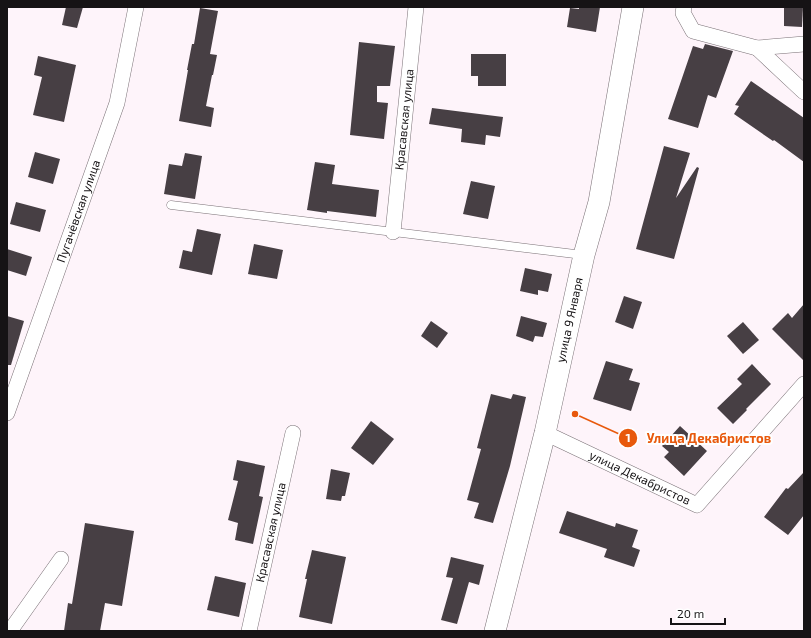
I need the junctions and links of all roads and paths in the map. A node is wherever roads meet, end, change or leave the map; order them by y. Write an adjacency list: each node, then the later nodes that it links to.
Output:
1 (136, 7): 12 (street, Пугачёвская улица)
2 (416, 7): 9 (street, Красавская улица)
3 (633, 7): 10 (main road, улица 9 Января)
4 (684, 7): 6 (street)
5 (804, 44): 6 (street)
6 (757, 48): 7 (street)
7 (804, 92)
8 (171, 205): 9 (lane)
9 (393, 232): 10 (lane)
10 (584, 255): 14 (main road, улица 9 Января)
11 (804, 384): 14 (street, улица Декабристов)
12 (7, 413)
13 (293, 433): 17 (street, Красавская улица)
14 (545, 433): 18 (main road, улица 9 Января)
15 (61, 559): 16 (street)
16 (10, 631)
17 (249, 631)
18 (495, 631)

